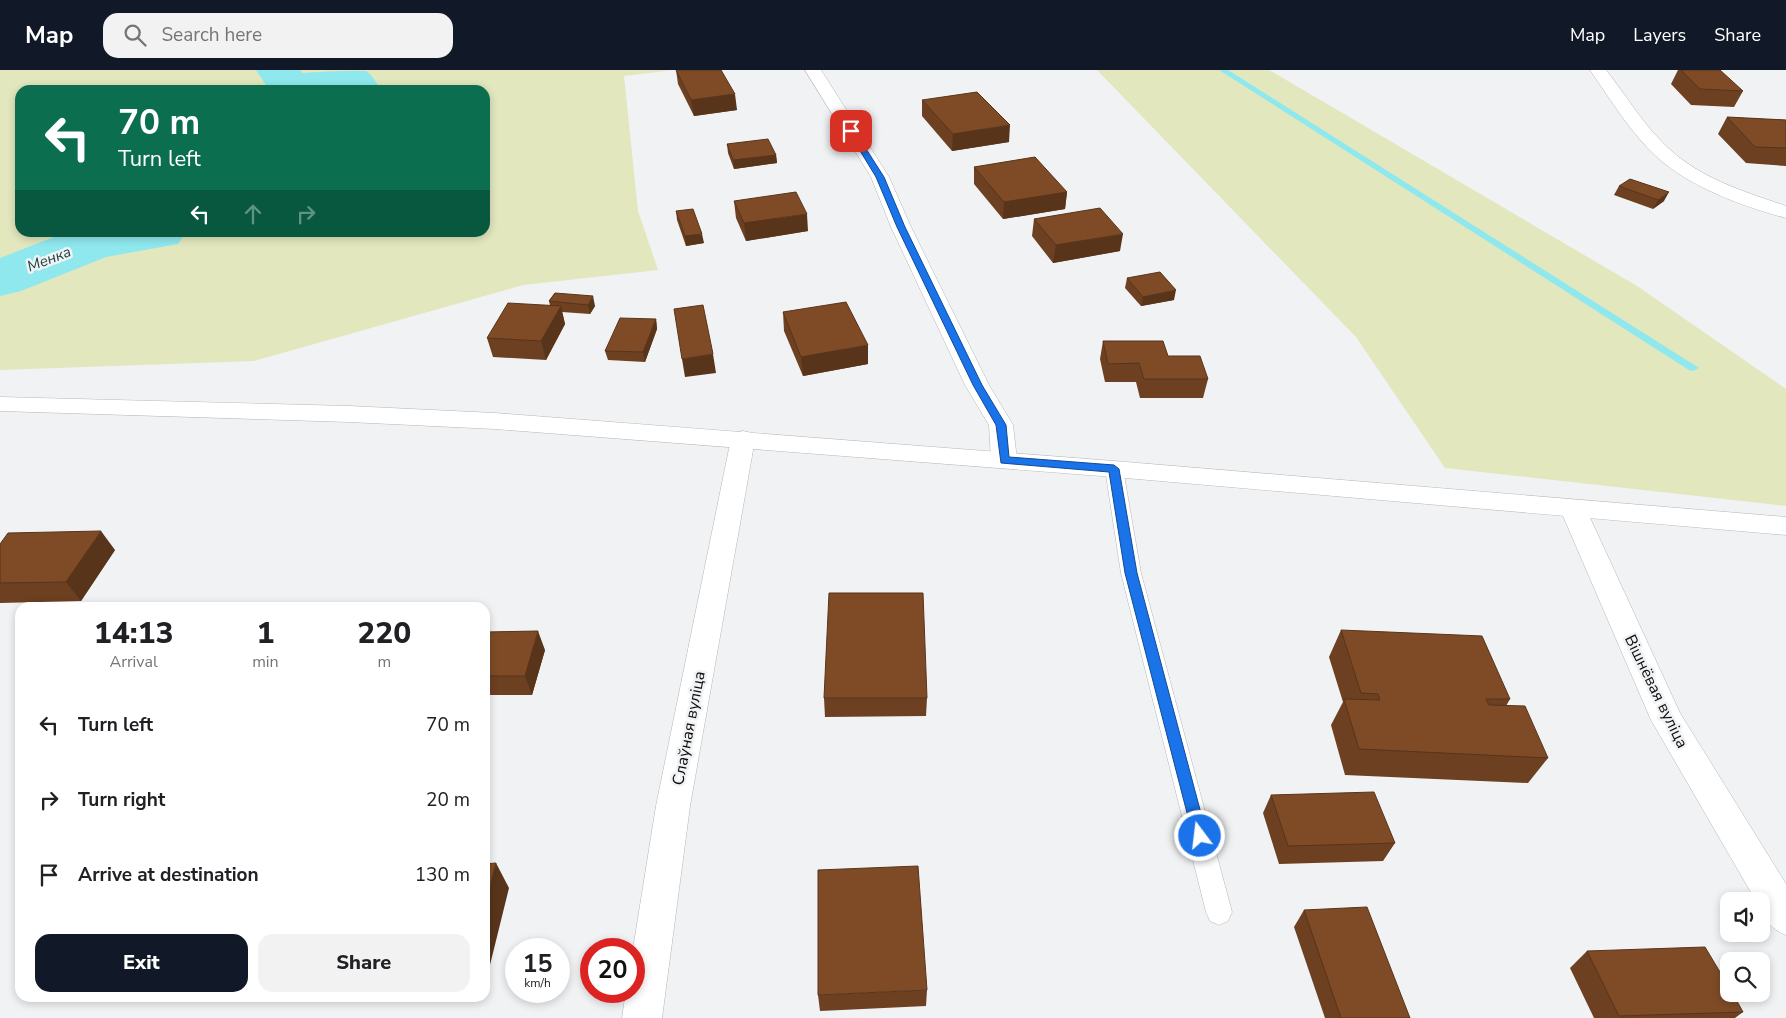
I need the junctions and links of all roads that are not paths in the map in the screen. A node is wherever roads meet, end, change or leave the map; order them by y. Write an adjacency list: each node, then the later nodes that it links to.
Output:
1 (813, 70): 6 (street)
2 (1598, 70): 3 (street)
3 (1786, 212)
4 (0, 404): 5 (street)
5 (743, 439): 6 (street); 12 (street, Слаўная вуліца)
6 (1004, 460): 7 (street)
7 (1114, 469): 8 (street); 10 (lane)
8 (1572, 509): 9 (street); 11 (street, Вішнёвая вуліца)
9 (1786, 526)
10 (1219, 912)
11 (1786, 917)
12 (642, 1018)

